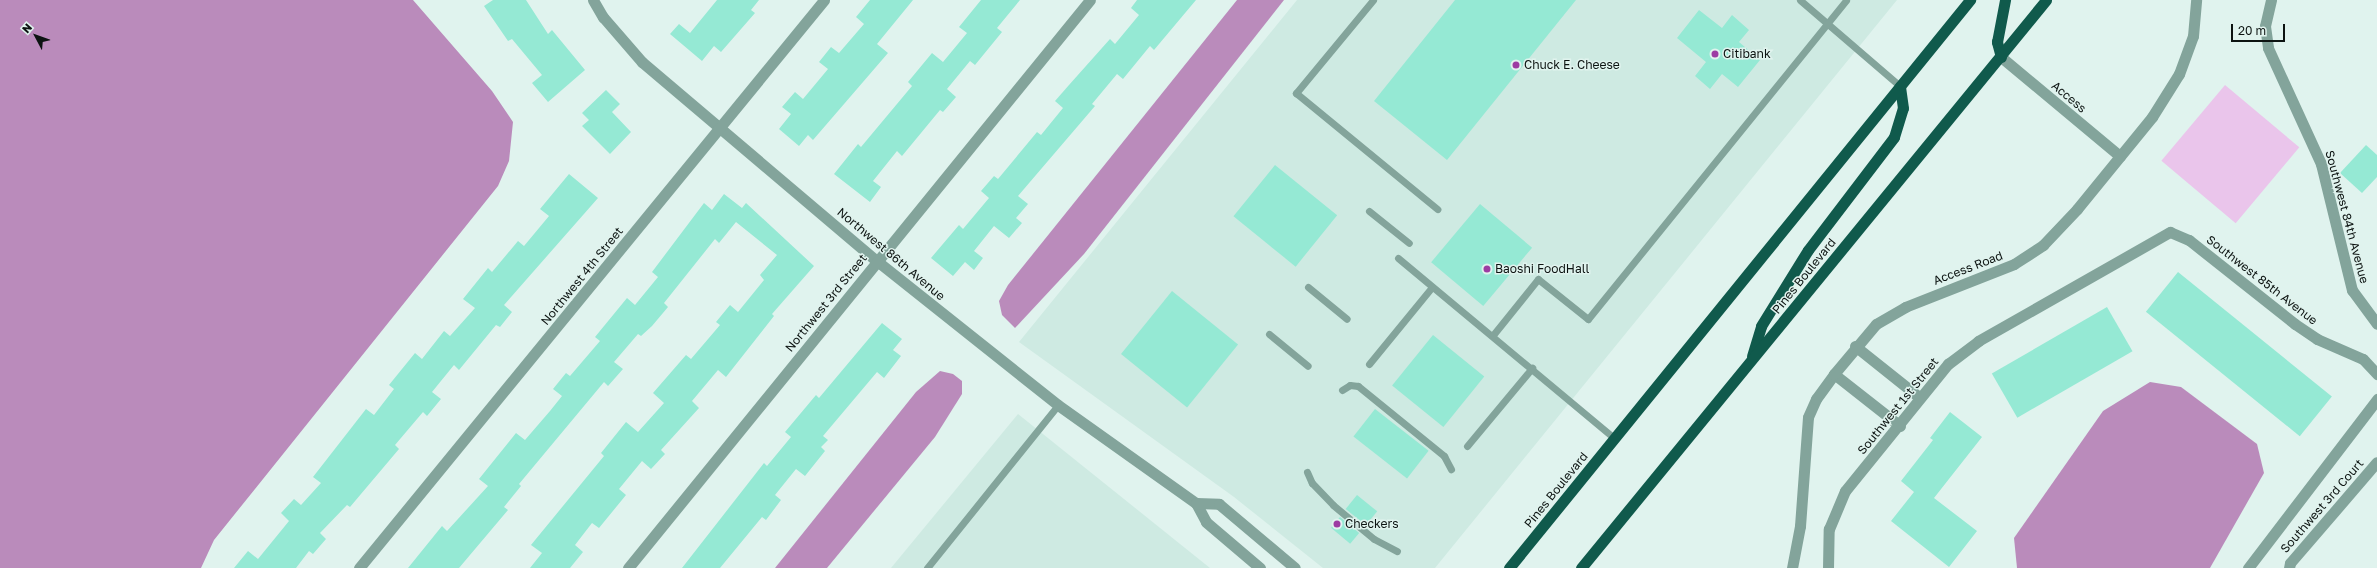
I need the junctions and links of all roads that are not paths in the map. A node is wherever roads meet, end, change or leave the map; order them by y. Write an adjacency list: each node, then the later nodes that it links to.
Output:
1 (593, 0): 15 (street, Northwest 86th Avenue)
2 (824, 0): 15 (street, Northwest 4th Street)
3 (1090, 0): 22 (street, Northwest 3rd Street)
4 (1373, 0): 17 (lane)
5 (1800, 0): 12 (lane)
6 (1846, 0): 12 (lane)
7 (1970, 0): 14 (highway, Pines Boulevard)
8 (2005, 0): 13 (highway)
9 (2046, 0): 13 (highway, Pines Boulevard)
10 (2196, 0): 16 (street, Access Road)
11 (2271, 0): 26 (street, Southwest 84th Avenue)
12 (1828, 23): 14 (lane); 28 (lane)
13 (2001, 57): 16 (street, Access); 30 (highway, Pines Boulevard)
14 (1900, 86): 30 (highway); 41 (highway, Pines Boulevard)
15 (721, 127): 22 (street, Northwest 86th Avenue); 48 (street, Northwest 4th Street)
16 (2120, 156): 29 (street, Access Road)
17 (1437, 209)
18 (1370, 211): 20 (lane)
19 (2170, 232): 35 (street, Southwest 85th Avenue); 37 (street, Southwest 1st Street)
20 (1409, 243)
21 (1398, 258): 24 (lane)
22 (877, 261): 39 (street, Northwest 86th Avenue); 49 (street, Northwest 3rd Street)
23 (1308, 287): 25 (lane)
24 (1432, 287): 28 (lane); 31 (lane)
25 (1347, 319)
26 (2377, 324)
27 (1269, 334): 32 (lane)
28 (1493, 336): 33 (lane)
29 (1855, 346): 34 (street, Access Road); 37 (street)
30 (1751, 360): 54 (highway, Pines Boulevard)
31 (1369, 364)
32 (1308, 366)
33 (1532, 368): 41 (lane); 42 (lane)
34 (1834, 374): 40 (street); 55 (street, Access Road)
35 (2377, 374)
36 (1342, 390): 44 (lane)
37 (1919, 397): 40 (street, Southwest 1st Street)
38 (2377, 400): 57 (street)
39 (1058, 405): 46 (street, Northwest 86th Avenue); 50 (lane)
40 (1900, 426): 56 (street, Southwest 1st Street)
41 (1614, 438): 53 (highway, Pines Boulevard)
42 (1467, 446)
43 (2377, 462): 58 (street, Southwest 3rd Court)
44 (1451, 469)
45 (1307, 472): 47 (lane)
46 (1196, 503): 51 (street, Northwest 86th Avenue); 52 (street)
47 (1397, 551)
48 (359, 568)
49 (628, 568)
50 (927, 568)
51 (1260, 568)
52 (1295, 568)
53 (1510, 568)
54 (1581, 568)
55 (1792, 568)
56 (1828, 568)
57 (2248, 568)
58 (2289, 568)

